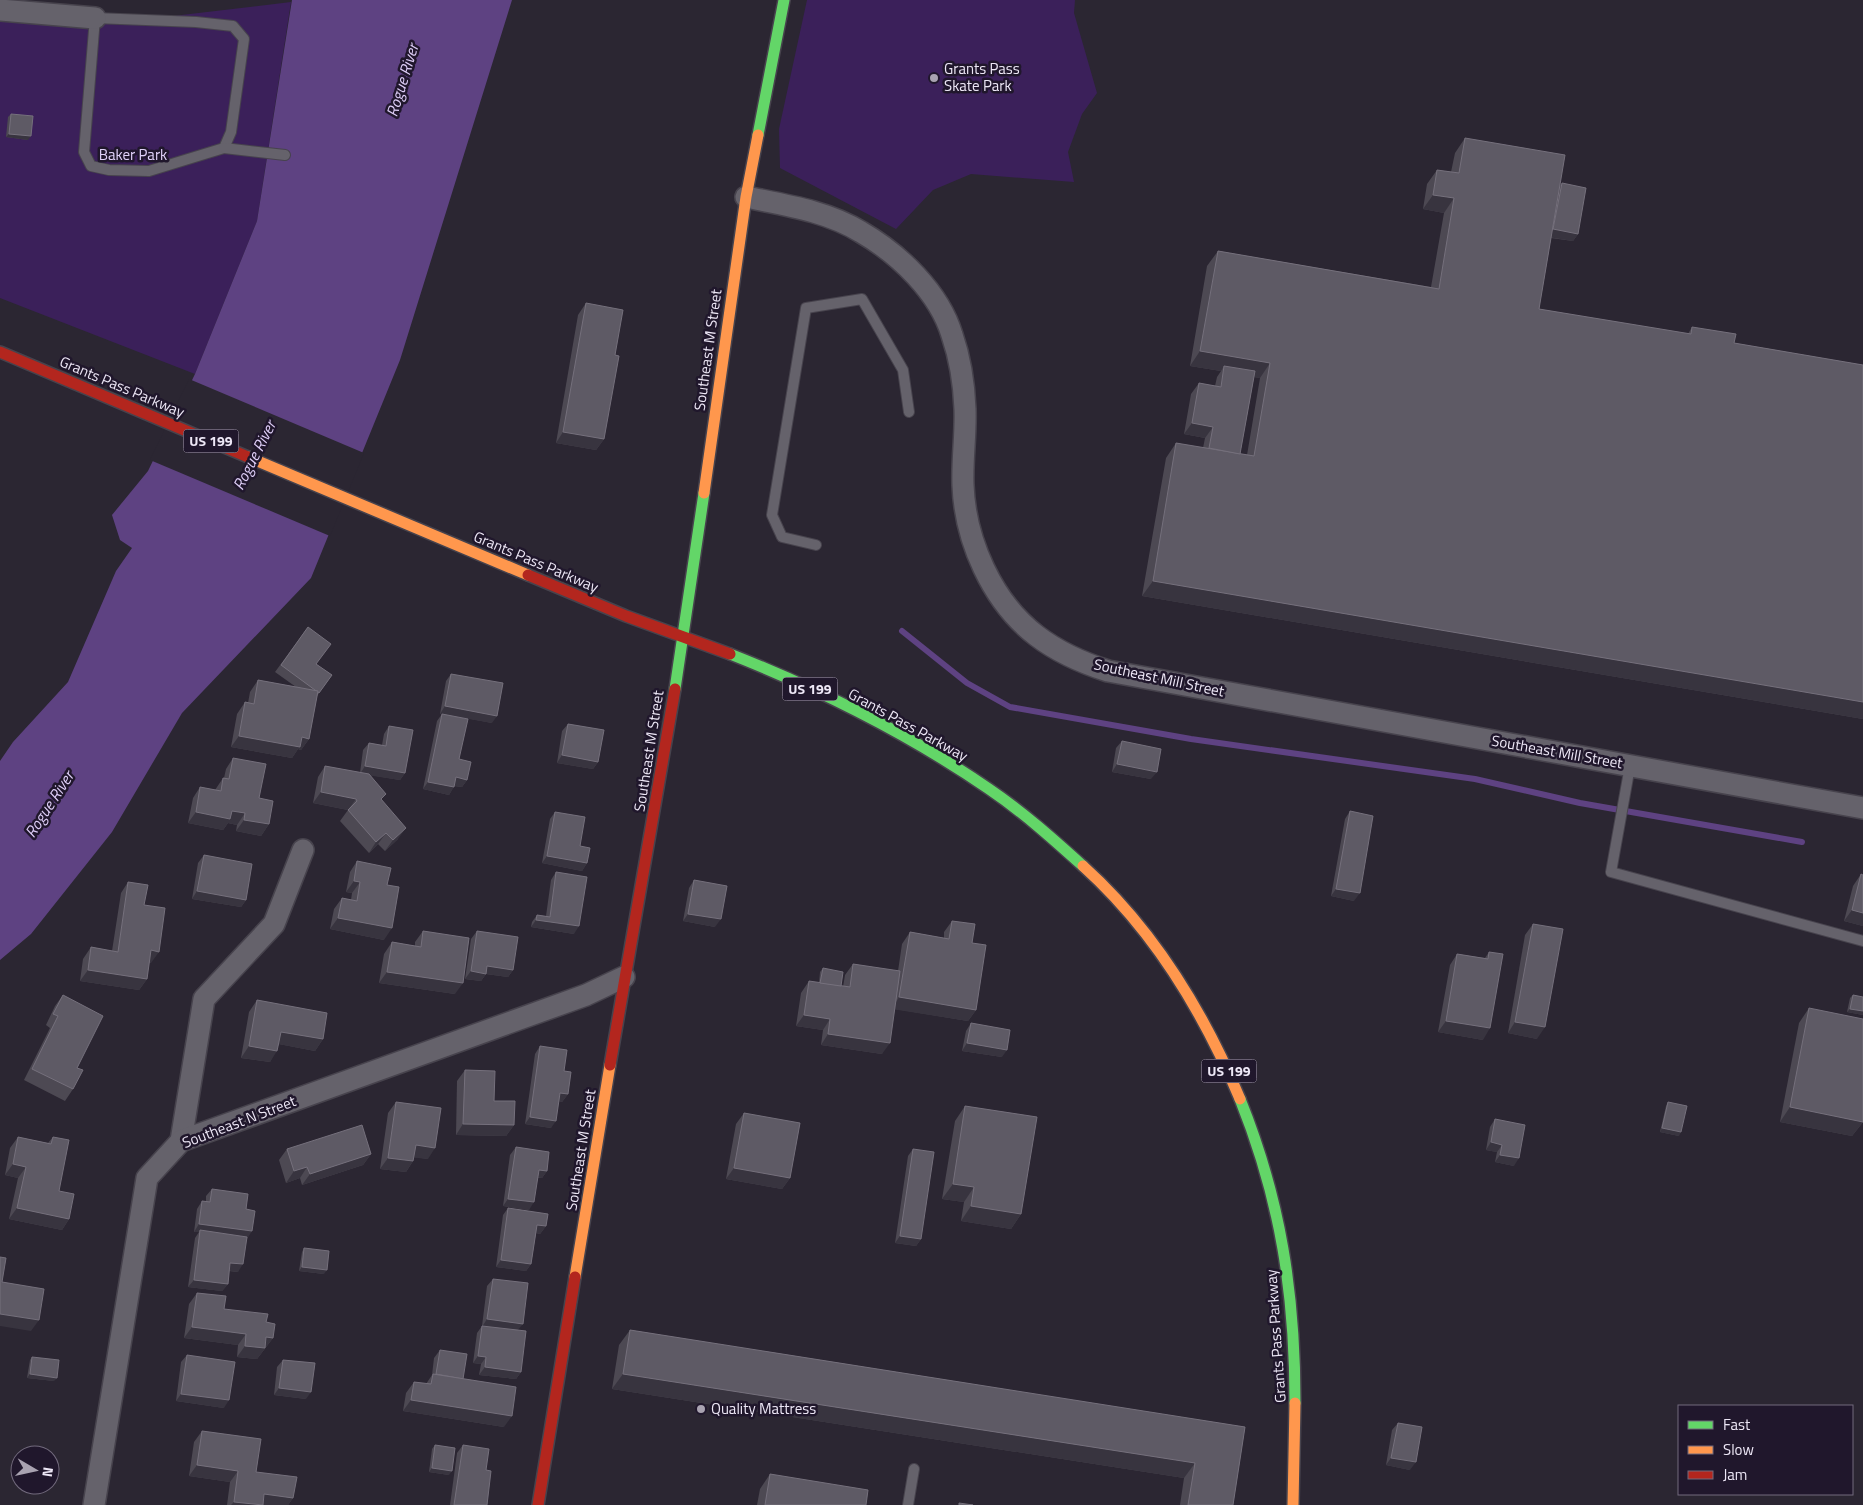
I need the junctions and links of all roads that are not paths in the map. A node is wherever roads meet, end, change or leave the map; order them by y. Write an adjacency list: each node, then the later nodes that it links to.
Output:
1 (784, 0): 6 (main road, Southeast M Street)
2 (0, 10): 3 (street)
3 (95, 18): 4 (lane); 4 (lane)
4 (224, 148): 5 (lane)
5 (285, 155)
6 (746, 197): 10 (main road, Southeast M Street); 11 (street, Southeast Mill Street)
7 (0, 352): 10 (main road, Grants Pass Parkway / US 199)
8 (909, 412): 9 (lane)
9 (816, 545)
10 (684, 636): 15 (main road, Southeast M Street); 21 (main road, Grants Pass Parkway / US 199)
11 (1630, 766): 12 (street, Southeast Mill Street); 14 (lane)
12 (1863, 808)
13 (303, 850): 16 (street)
14 (1863, 941)
15 (624, 977): 16 (street, Southeast N Street); 19 (main road, Southeast M Street)
16 (181, 1141): 18 (street, Southeast N Street)
17 (914, 1469): 20 (lane)
18 (94, 1505)
19 (538, 1505)
20 (908, 1505)
21 (1293, 1505)

